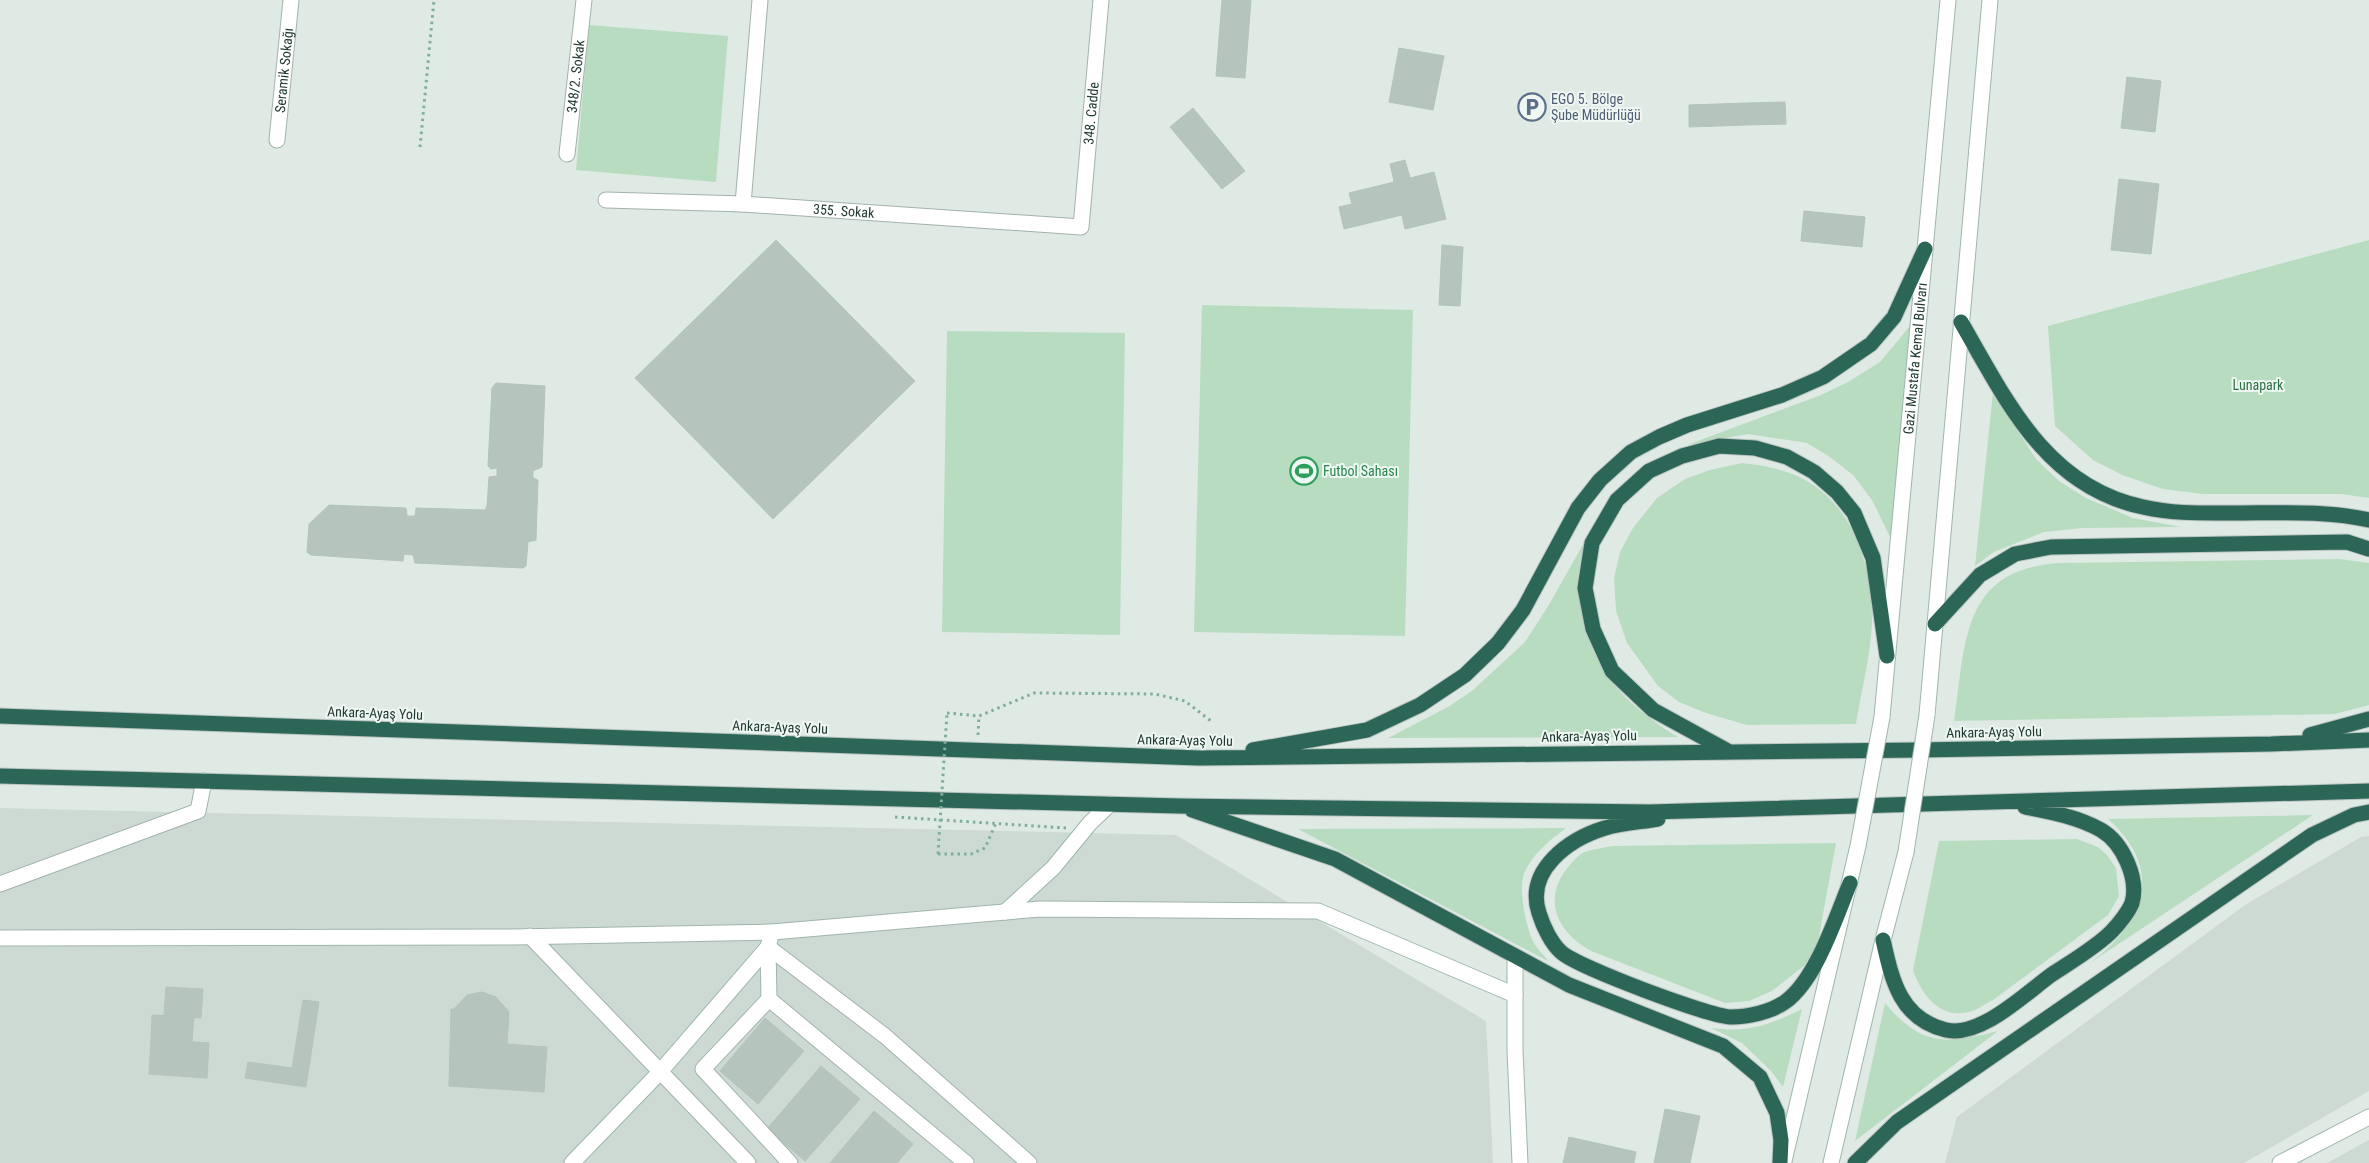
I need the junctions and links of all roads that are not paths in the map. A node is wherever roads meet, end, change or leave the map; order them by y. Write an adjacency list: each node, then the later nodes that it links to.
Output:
1 (291, 0): 7 (street, Seramik Sokağı)
2 (584, 0): 8 (street, 348/2. Sokak)
3 (760, 0): 10 (street)
4 (1101, 0): 11 (street, 348. Cadde)
5 (1948, 0): 12 (street, Gazi Mustafa Kemal Bulvarı)
6 (1990, 0): 13 (street)
7 (277, 140)
8 (567, 154)
9 (606, 200): 10 (street, 355. Sokak)
10 (742, 204): 11 (street, 355. Sokak)
11 (1081, 227)
12 (1925, 249): 17 (street, Gazi Mustafa Kemal Bulvarı); 23 (highway)
13 (1961, 322): 14 (highway); 16 (street)
14 (2369, 520)
15 (2369, 549): 16 (highway)
16 (1935, 624): 38 (street, bridge)
17 (1887, 656): 22 (highway); 32 (street, Gazi Mustafa Kemal Bulvarı, bridge)
18 (0, 716): 23 (highway, Ankara-Ayaş Yolu)
19 (2369, 719): 21 (highway)
20 (2369, 740): 21 (highway, Ankara-Ayaş Yolu)
21 (2270, 744): 22 (highway, Ankara-Ayaş Yolu)
22 (1727, 751): 23 (highway, Ankara-Ayaş Yolu)
23 (1199, 758)
24 (0, 776): 25 (highway)
25 (204, 780): 28 (highway); 33 (street)
26 (2369, 791): 27 (highway)
27 (1994, 802): 30 (highway); 38 (highway)
28 (1110, 804): 29 (highway); 34 (street)
29 (1179, 806): 30 (highway); 40 (highway)
30 (1720, 809): 32 (highway)
31 (2369, 812): 54 (highway)
32 (1850, 883): 52 (street, Gazi Mustafa Kemal Bulvarı)
33 (0, 884)
34 (1005, 912): 35 (street); 41 (street)
35 (772, 932): 36 (street); 39 (street)
36 (530, 936): 37 (street); 43 (street)
37 (0, 938)
38 (1883, 940): 53 (street)
39 (768, 947): 42 (street); 43 (street); 49 (street)
40 (1515, 956): 41 (street); 51 (highway)
41 (1515, 995): 50 (street)
42 (769, 998): 47 (street); 48 (street)
43 (659, 1073): 45 (street); 46 (street)
44 (2369, 1117): 55 (street)
45 (572, 1163)
46 (748, 1163)
47 (790, 1163)
48 (966, 1163)
49 (1029, 1163)
50 (1520, 1163)
51 (1780, 1163)
52 (1784, 1163)
53 (1831, 1163)
54 (1855, 1163)
55 (2280, 1163)

